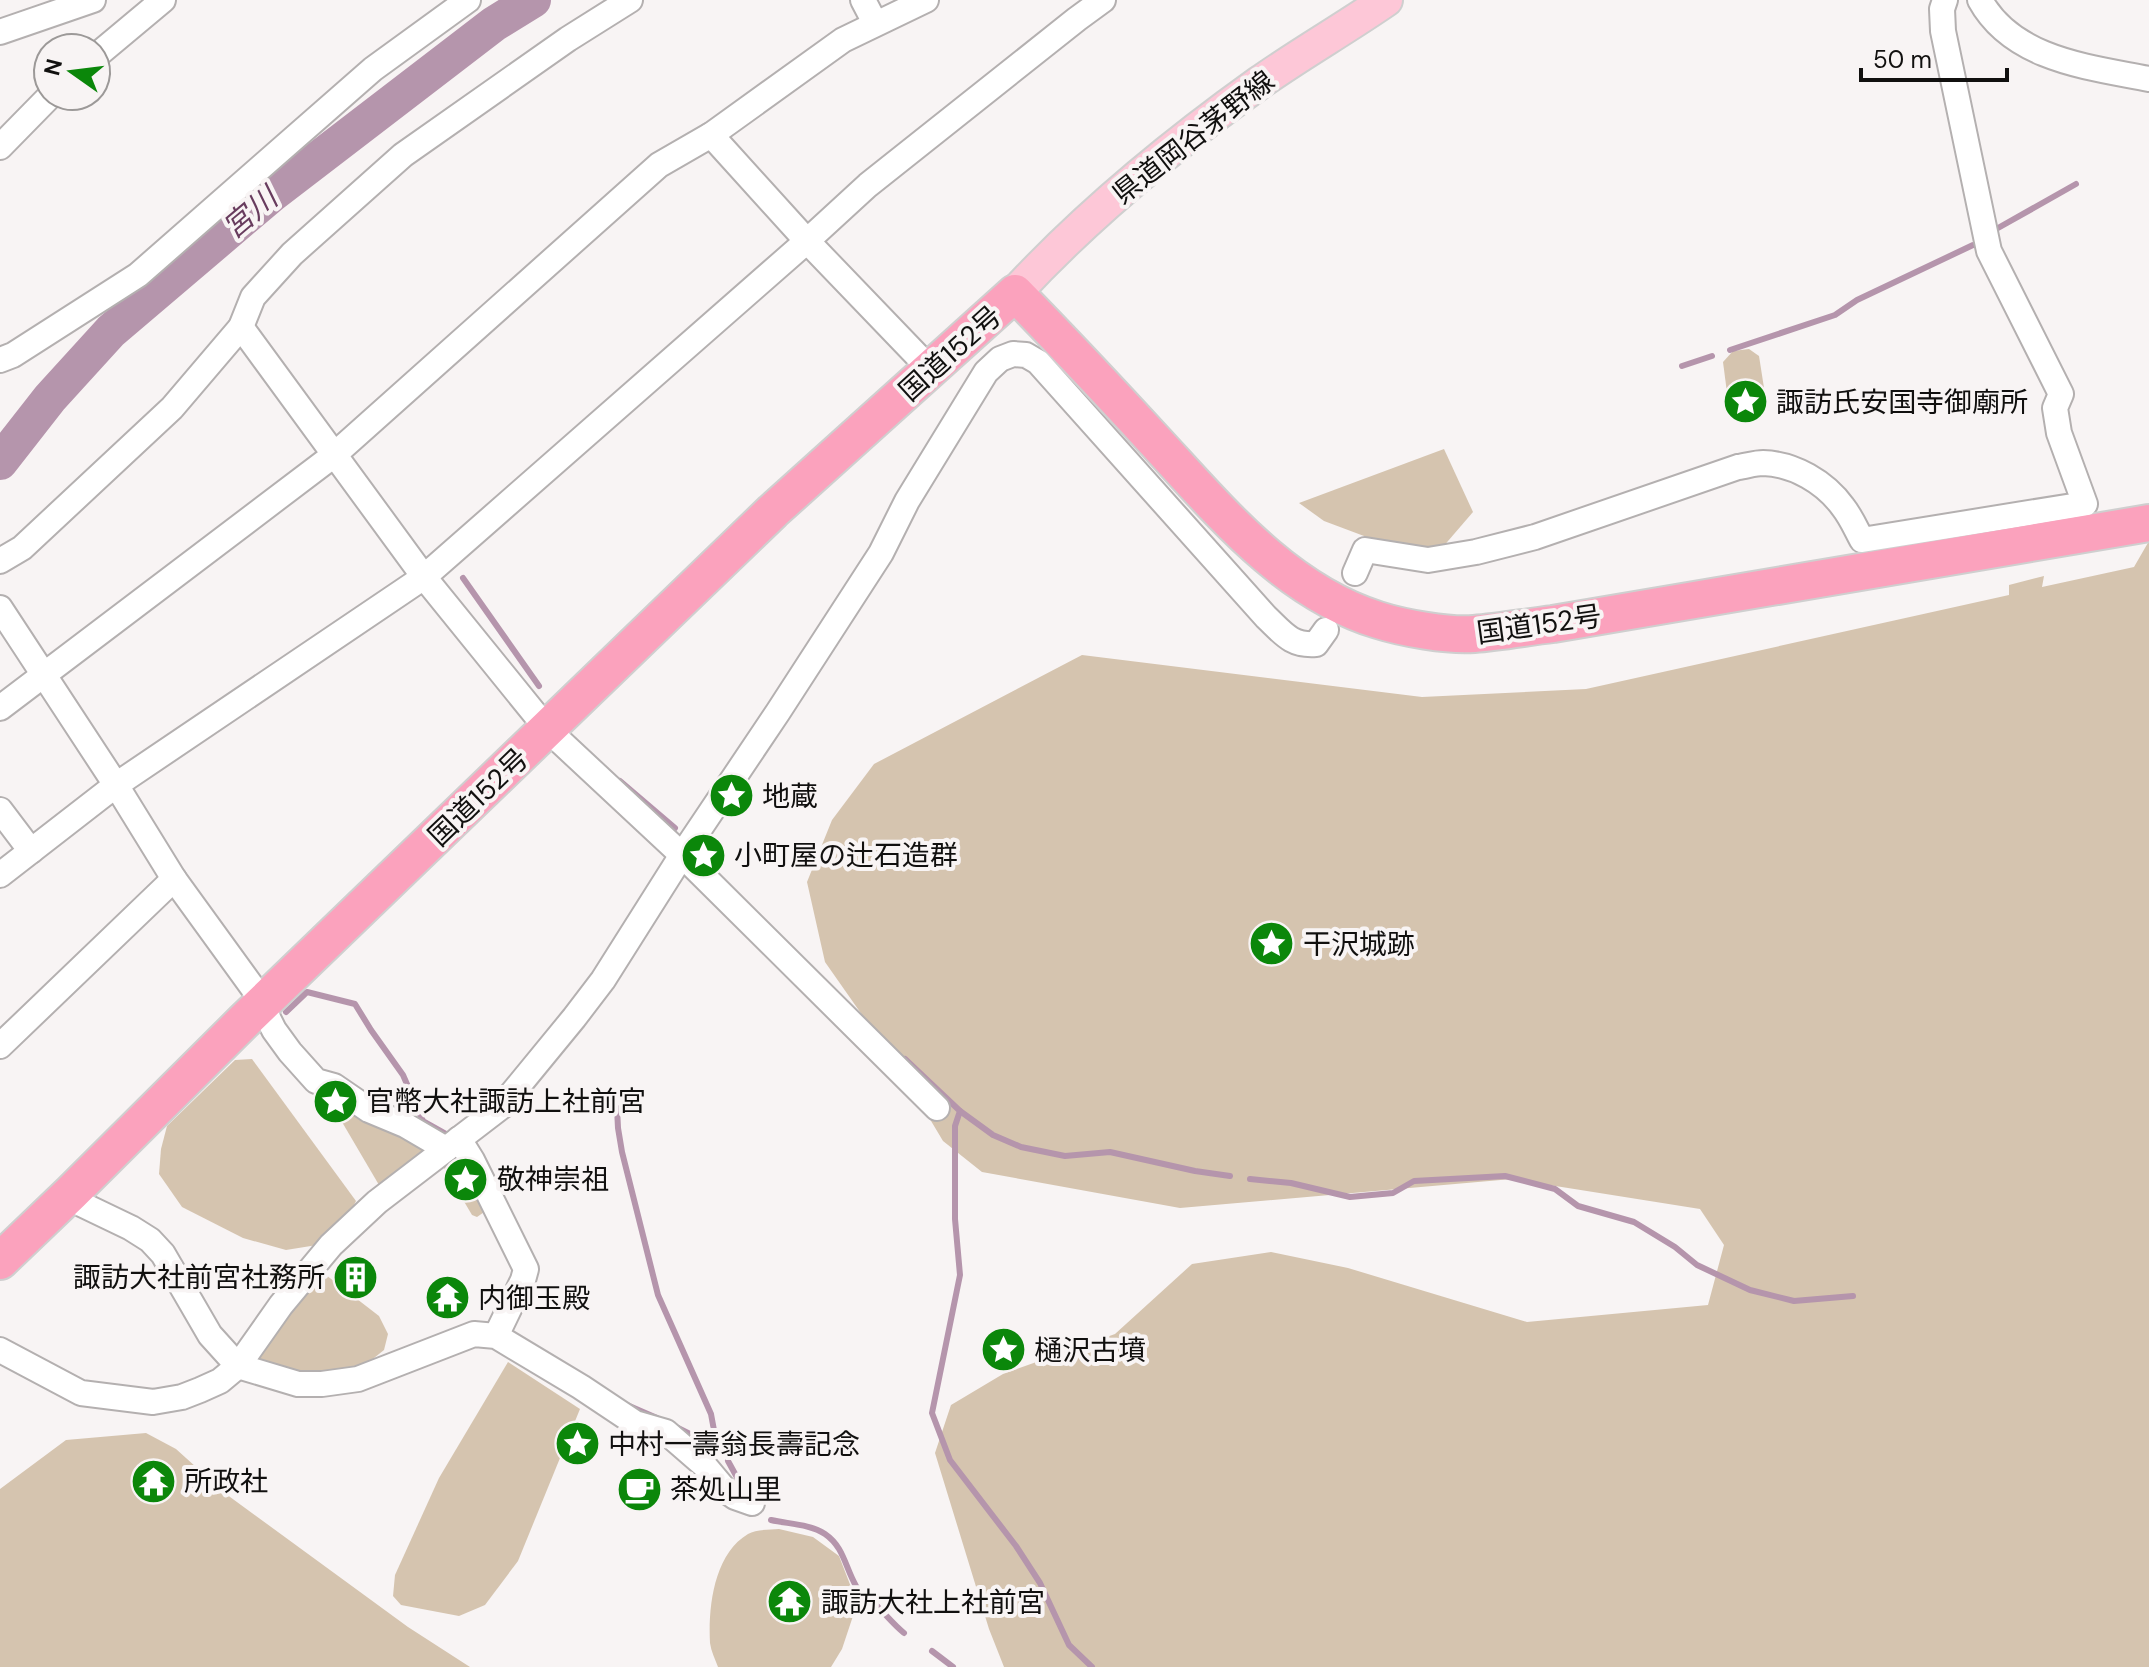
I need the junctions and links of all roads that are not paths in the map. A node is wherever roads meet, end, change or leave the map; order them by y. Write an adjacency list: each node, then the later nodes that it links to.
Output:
1 (93, 0): 13 (street)
2 (163, 0): 14 (street)
3 (468, 0): 22 (street)
4 (630, 0): 21 (street)
5 (863, 0): 12 (street)
6 (926, 0): 12 (street)
7 (1103, 0): 11 (street)
8 (1945, 0): 27 (street)
9 (1980, 0): 15 (street)
10 (1379, 2): 20 (main road, 県道岡谷茅野線)
11 (1070, 9): 19 (street)
12 (875, 23): 17 (street)
13 (0, 32)
14 (112, 43)
15 (2149, 79)
16 (34, 112): 18 (street)
17 (711, 135): 19 (street); 24 (street)
18 (0, 147)
19 (807, 241): 23 (street); 28 (street)
20 (1015, 293): 23 (highway, 国道152号); 25 (highway, 国道152号)
21 (241, 327): 24 (street); 26 (street)
22 (0, 360)
23 (931, 370): 33 (highway, 国道152号)
24 (334, 455): 28 (street); 31 (street)
25 (2149, 523)
26 (0, 561)
27 (1355, 573)
28 (424, 577): 33 (street); 34 (street)
29 (0, 608): 31 (street)
30 (1326, 630): 37 (street)
31 (44, 674): 32 (street); 34 (street)
32 (0, 708)
33 (548, 730): 37 (street); 40 (highway, 国道152号)
34 (116, 785): 36 (street); 39 (street)
35 (0, 810): 36 (street)
36 (31, 851): 38 (street)
37 (682, 855): 42 (street); 43 (street)
38 (0, 875)
39 (174, 879): 40 (street); 41 (street)
40 (261, 1005): 43 (street); 44 (highway, 国道152号)
41 (0, 1046)
42 (937, 1108)
43 (452, 1144): 46 (street); 48 (street)
44 (71, 1193): 45 (highway, 国道152号); 48 (street)
45 (0, 1261)
46 (496, 1336): 48 (street); 49 (street)
47 (0, 1350): 48 (street)
48 (238, 1366)
49 (752, 1503)

